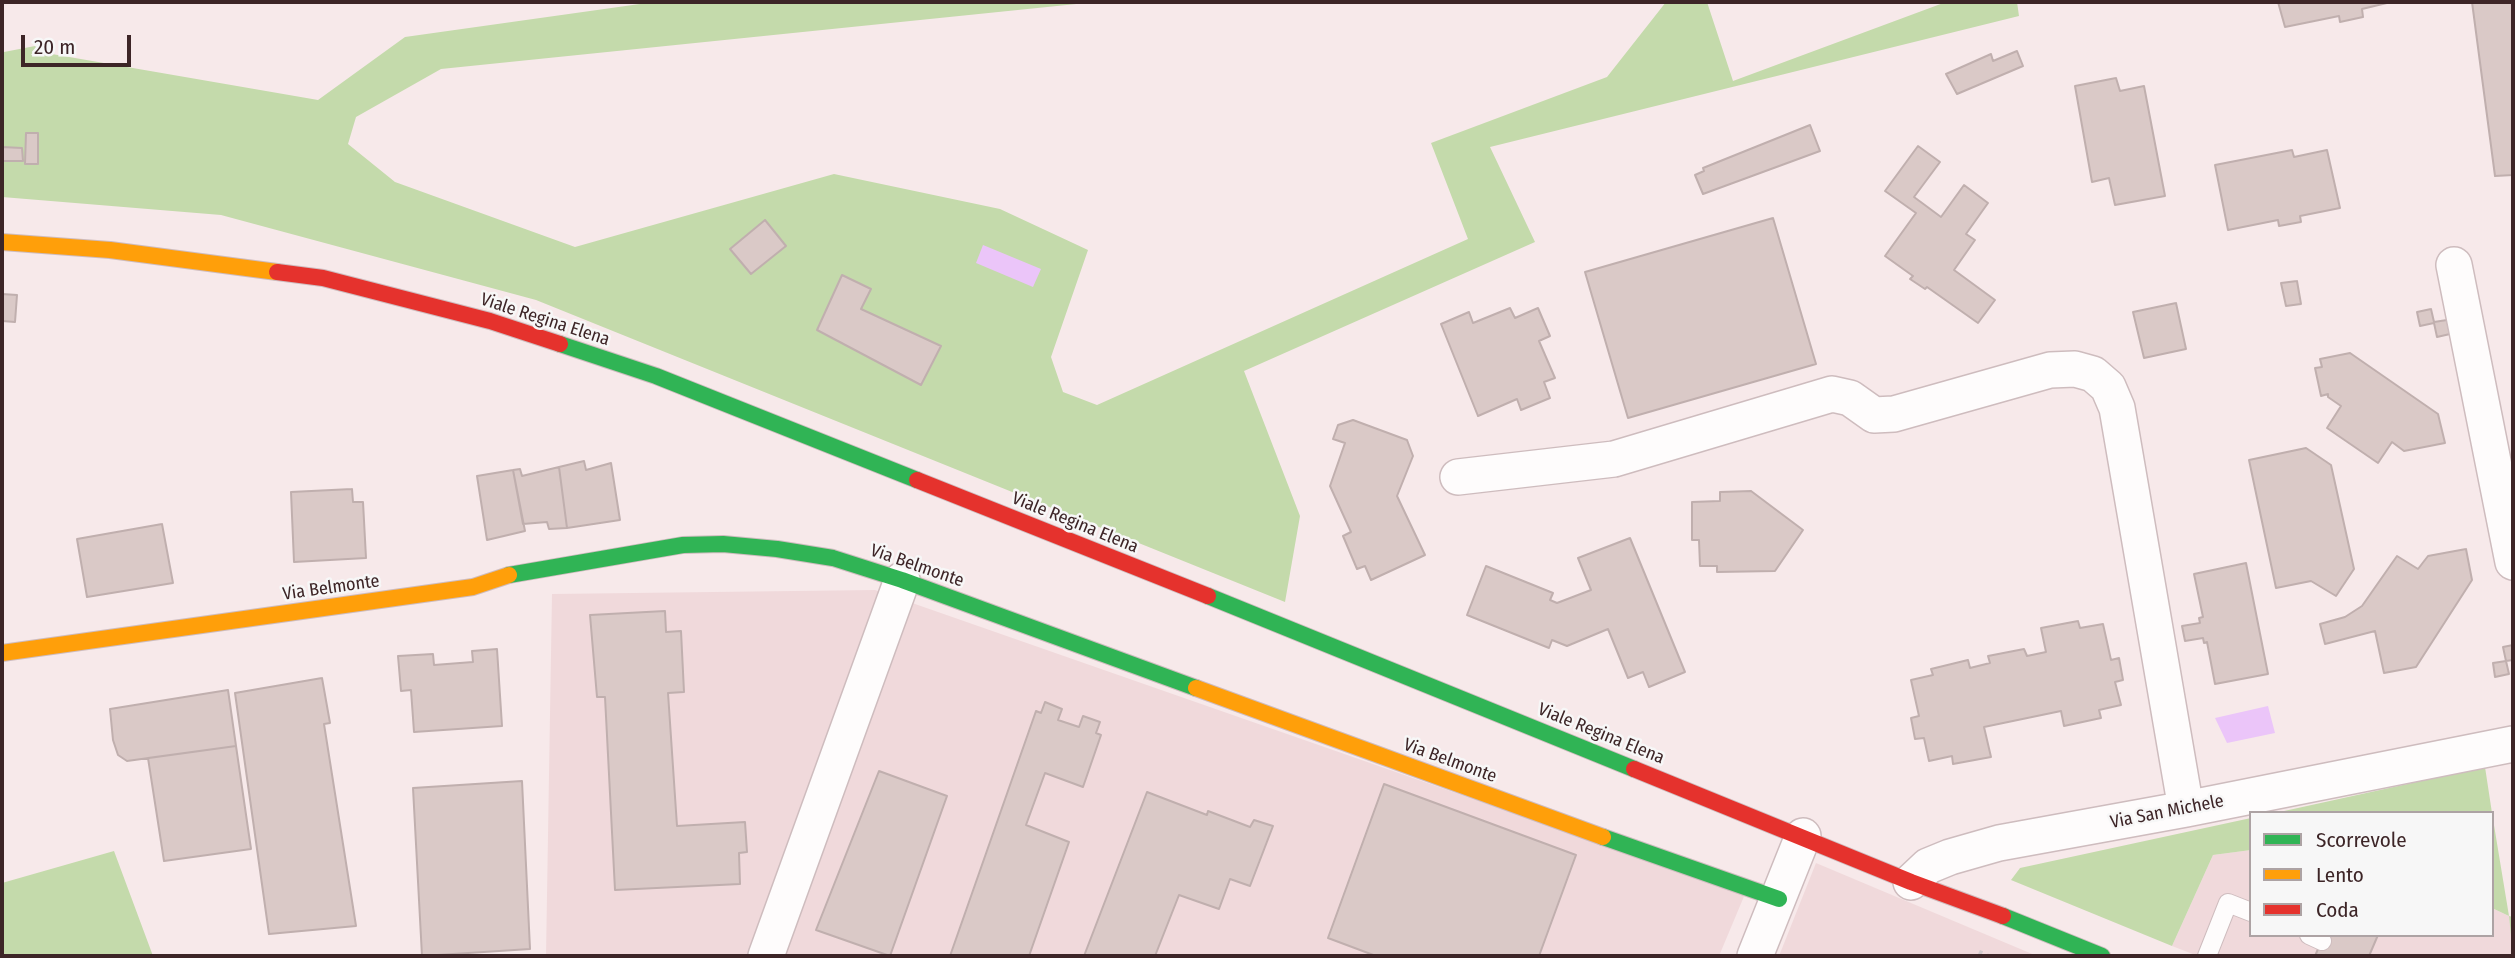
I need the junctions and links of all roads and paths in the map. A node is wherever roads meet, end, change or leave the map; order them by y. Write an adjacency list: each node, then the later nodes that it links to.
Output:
1 (2, 242): 9 (main road, Viale Regina Elena)
2 (2454, 265): 4 (street)
3 (1458, 477): 8 (street)
4 (2513, 562)
5 (902, 580): 6 (main road, Via Belmonte); 11 (main road, Via Belmonte); 14 (street)
6 (2, 653)
7 (2513, 744): 8 (street, Via San Michele)
8 (2186, 810): 10 (street, Via San Michele)
9 (1803, 836): 10 (main road, Viale Regina Elena); 11 (street)
10 (1912, 882): 17 (main road, Viale Regina Elena)
11 (1779, 898): 15 (street)
12 (2249, 911): 18 (lane)
13 (1979, 952): 16 (path)
14 (766, 956)
15 (1755, 956)
16 (1989, 956)
17 (2102, 956)
18 (2207, 956)

